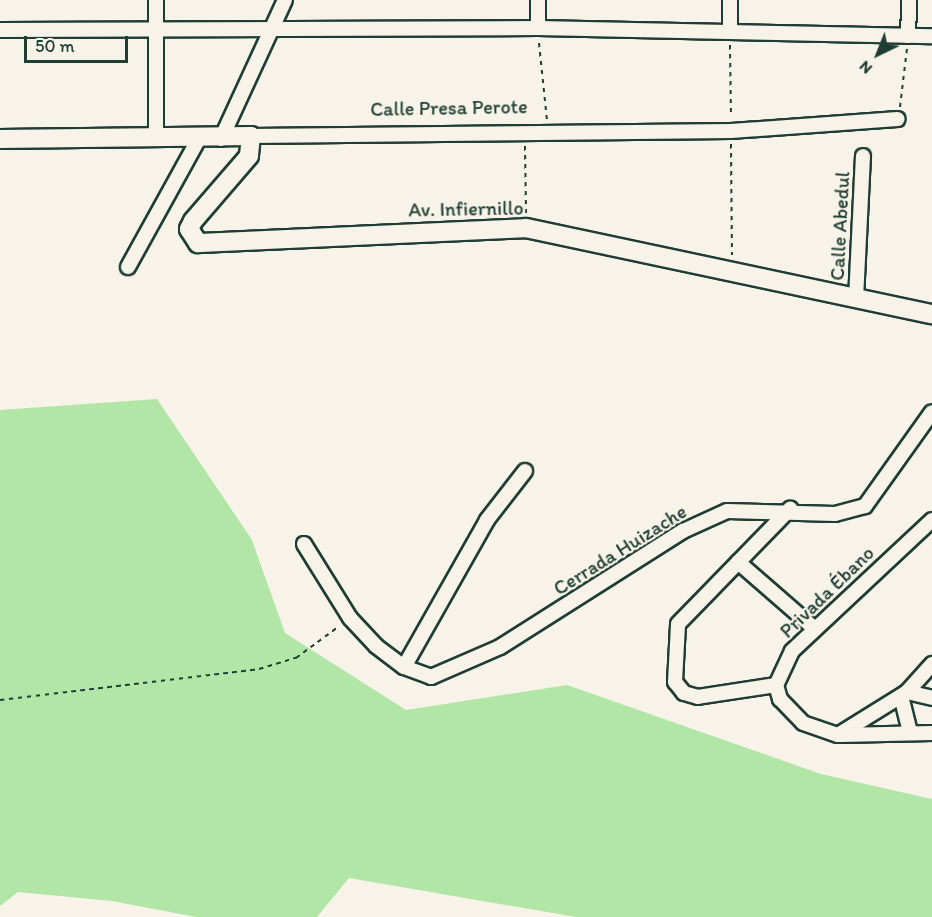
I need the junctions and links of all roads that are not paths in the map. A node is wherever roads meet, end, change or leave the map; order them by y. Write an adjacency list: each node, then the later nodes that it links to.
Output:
1 (156, 0): 8 (street)
2 (285, 0): 6 (street)
3 (538, 0): 7 (street)
4 (730, 0): 9 (street)
5 (909, 0): 11 (street)
6 (273, 28): 7 (street); 8 (street); 17 (street)
7 (538, 28): 9 (street)
8 (155, 29): 10 (street); 16 (street)
9 (730, 29): 11 (street)
10 (0, 30)
11 (908, 36): 12 (street)
12 (932, 36)
13 (898, 119): 14 (street, Calle Presa Perote)
14 (251, 136): 17 (street, Calle Presa Perote); 21 (street, Av. Infiernillo)
15 (0, 138): 16 (street, Calle Presa Perote)
16 (156, 139): 18 (street, Calle Presa Perote)
17 (221, 139): 18 (street, Calle Presa Perote)
18 (198, 140): 20 (street)
19 (863, 156): 21 (street, Calle Abedul)
20 (128, 267)
21 (856, 299): 22 (street, Av. Infiernillo)
22 (932, 314)
23 (932, 412): 25 (street, Cerrada Huizache)
24 (525, 471): 31 (street)
25 (790, 509): 28 (street); 31 (street, Cerrada Huizache)
26 (932, 520): 29 (street, Privada Ébano)
27 (304, 544): 31 (street, Cerrada Huizache)
28 (738, 562): 29 (street); 32 (street)
29 (815, 629): 32 (street, Privada Ébano)
30 (932, 664): 33 (street)
31 (404, 667)
32 (776, 685): 37 (street)
33 (904, 694): 34 (street); 35 (street); 37 (street)
34 (932, 698)
35 (910, 733): 36 (street); 37 (street)
36 (932, 733)
37 (838, 735)

